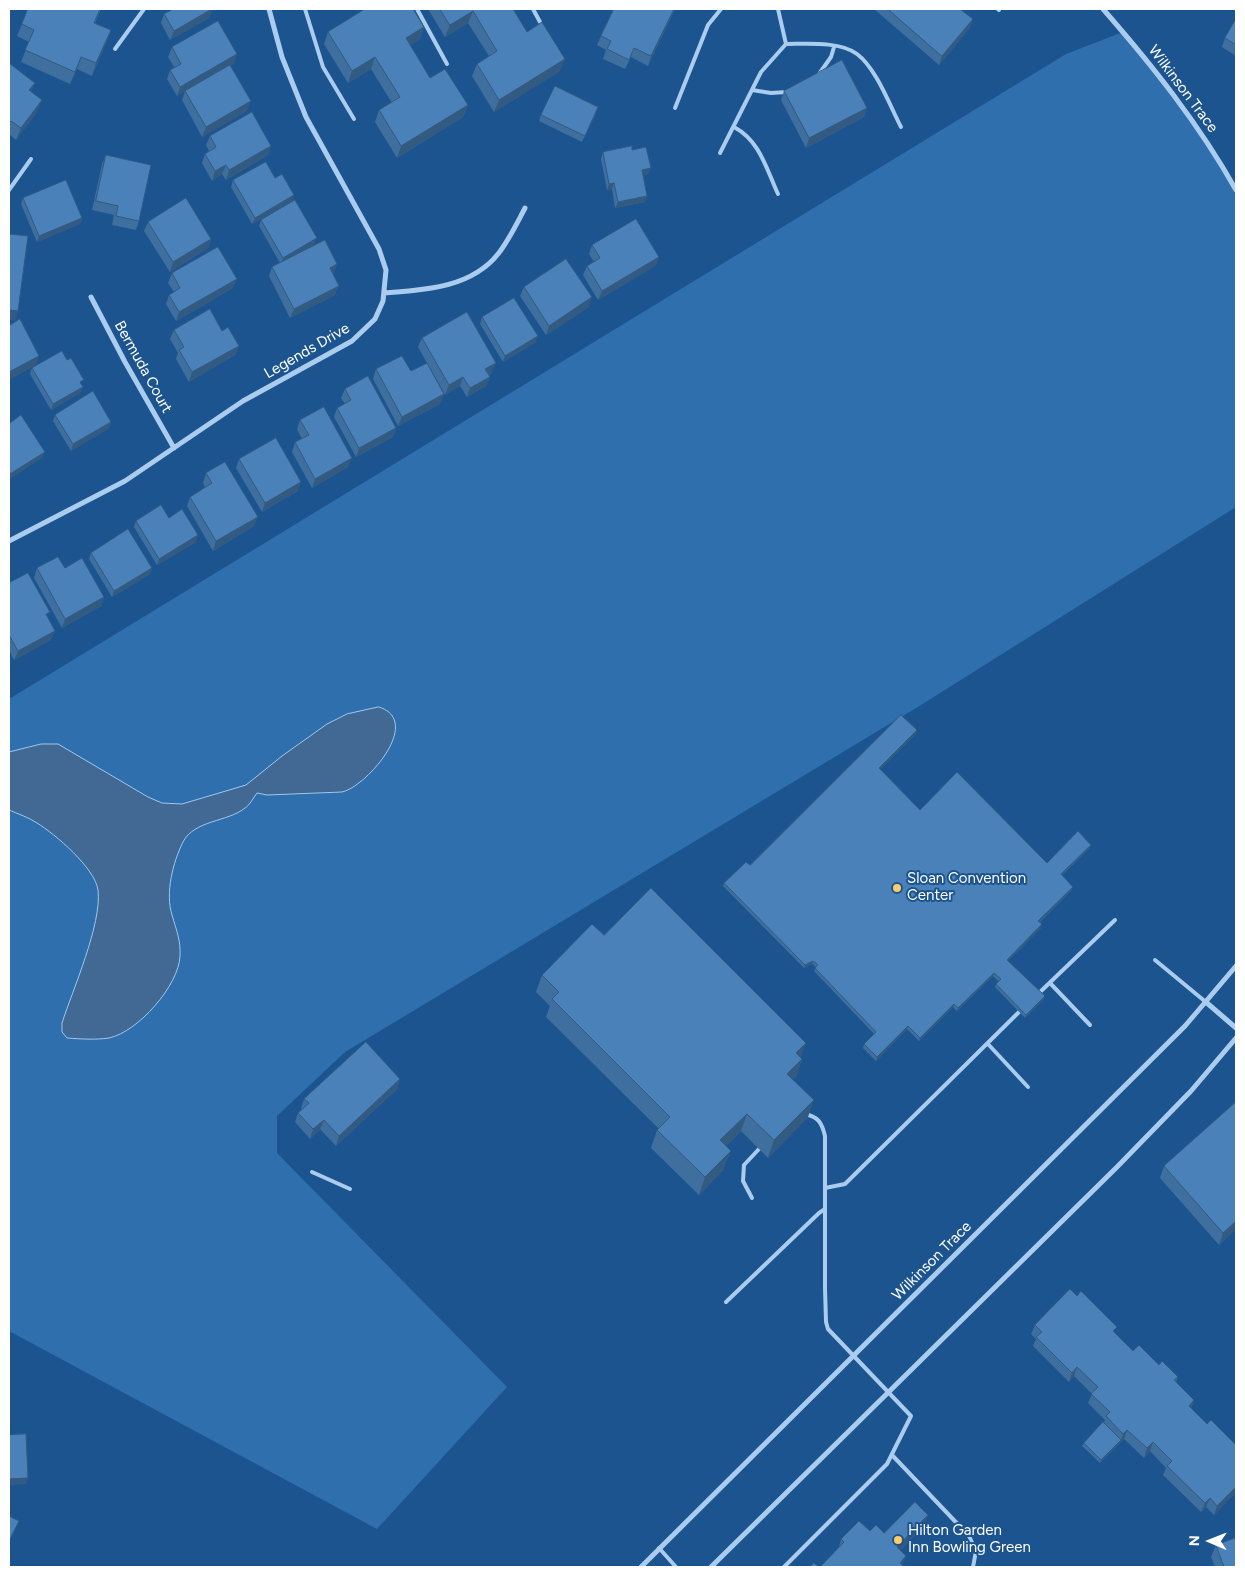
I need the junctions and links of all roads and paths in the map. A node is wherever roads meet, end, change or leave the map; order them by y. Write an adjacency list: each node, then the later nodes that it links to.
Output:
1 (144, 9): 12 (lane)
2 (270, 9): 27 (street, Legends Drive)
3 (305, 9): 18 (lane)
4 (417, 9): 13 (lane)
5 (533, 9): 9 (lane)
6 (721, 9): 17 (lane)
7 (778, 9): 10 (lane)
8 (1103, 9): 24 (street, Wilkinson Trace)
9 (540, 22)
10 (786, 44): 11 (lane); 16 (lane)
11 (834, 47): 14 (lane); 20 (lane)
12 (115, 49)
13 (447, 64)
14 (812, 80)
15 (796, 88): 16 (lane)
16 (752, 90): 19 (lane)
17 (675, 108)
18 (354, 119)
19 (734, 126): 21 (lane); 25 (lane)
20 (901, 127)
21 (720, 153)
22 (31, 159): 23 (lane)
23 (9, 190)
24 (1236, 190)
25 (778, 194)
26 (526, 208): 27 (street)
27 (385, 293): 29 (street, Legends Drive)
28 (91, 297): 29 (street, Bermuda Court)
29 (174, 448): 30 (street, Legends Drive)
30 (9, 542)
31 (1115, 920): 34 (lane)
32 (1155, 960): 36 (lane)
33 (1236, 966): 36 (street, Wilkinson Trace)
34 (1050, 983): 35 (lane); 38 (lane)
35 (1039, 993)
36 (1207, 1003): 39 (street); 51 (street, Wilkinson Trace)
37 (1020, 1012): 41 (lane)
38 (1090, 1024)
39 (1236, 1028)
40 (1236, 1038): 52 (street)
41 (988, 1044): 42 (lane); 46 (lane)
42 (1028, 1086)
43 (804, 1114): 46 (lane)
44 (759, 1149): 48 (lane)
45 (312, 1172): 47 (lane)
46 (825, 1188): 49 (lane)
47 (350, 1189)
48 (752, 1198)
49 (825, 1210): 50 (lane); 51 (lane)
50 (726, 1302)
51 (853, 1357): 52 (lane); 54 (street, Wilkinson Trace)
52 (888, 1394): 53 (lane); 57 (street)
53 (892, 1455): 58 (lane); 59 (lane)
54 (659, 1548): 55 (street, Wilkinson Trace); 56 (lane)
55 (641, 1567)
56 (676, 1567)
57 (711, 1567)
58 (784, 1567)
59 (973, 1567)

